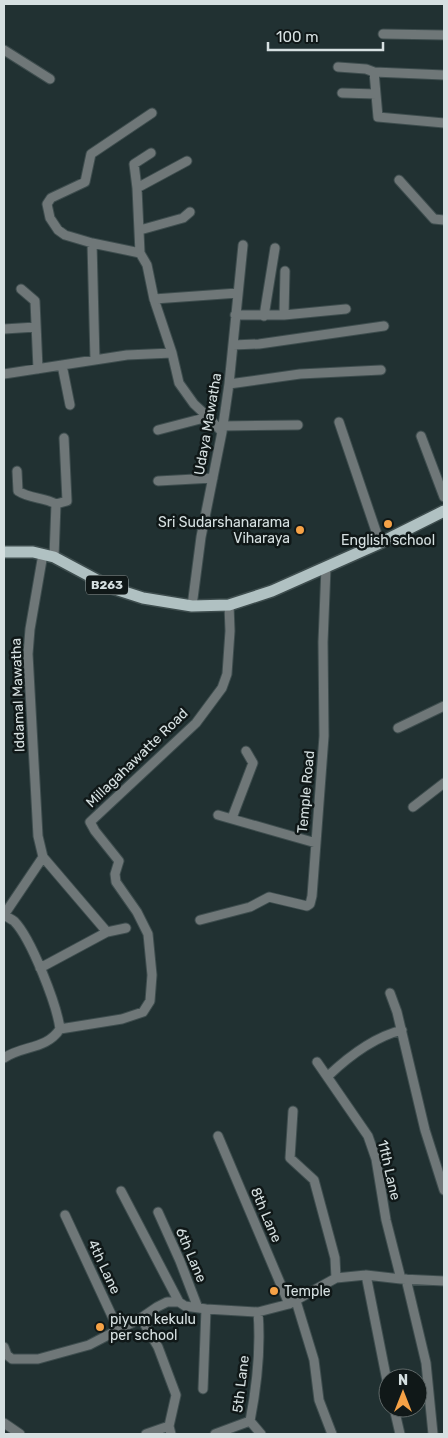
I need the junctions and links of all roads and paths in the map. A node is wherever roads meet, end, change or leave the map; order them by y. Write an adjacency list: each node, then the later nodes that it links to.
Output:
1 (383, 34): 2 (street)
2 (444, 35)
3 (4, 50): 7 (street)
4 (338, 67): 5 (street)
5 (374, 72): 6 (street); 9 (street)
6 (444, 75)
7 (50, 79)
8 (342, 93): 9 (street)
9 (376, 94): 11 (street)
10 (152, 113): 19 (street)
11 (444, 123)
12 (151, 153): 15 (street)
13 (187, 161): 15 (street)
14 (399, 180): 17 (street)
15 (137, 188): 18 (street)
16 (190, 212): 18 (street)
17 (444, 220)
18 (140, 230): 22 (street)
19 (92, 244): 22 (street); 36 (street)
20 (243, 245): 25 (street, Udaya Mawatha)
21 (275, 248): 29 (street)
22 (140, 253): 26 (street)
23 (286, 271): 30 (street)
24 (21, 289): 32 (street)
25 (238, 293): 26 (street); 28 (street, Udaya Mawatha)
26 (154, 299): 35 (street)
27 (346, 309): 30 (street)
28 (235, 315): 29 (street); 34 (street, Udaya Mawatha)
29 (264, 316): 30 (street)
30 (284, 316)
31 (384, 326): 34 (street)
32 (36, 327): 33 (street); 38 (street)
33 (4, 329)
34 (233, 345): 41 (street, Udaya Mawatha)
35 (172, 353): 36 (street); 43 (street)
36 (95, 360): 37 (street)
37 (62, 365): 38 (street); 42 (street)
38 (38, 369): 40 (street)
39 (382, 370): 41 (street)
40 (4, 374)
41 (229, 384): 46 (street, Udaya Mawatha)
42 (70, 405)
43 (208, 417): 46 (street); 47 (street)
44 (339, 422): 56 (street)
45 (298, 425): 46 (street)
46 (222, 429): 51 (street, Udaya Mawatha)
47 (158, 430)
48 (421, 436): 53 (street)
49 (64, 438): 54 (street)
50 (18, 471): 54 (street)
51 (212, 478): 52 (street); 60 (street, Udaya Mawatha)
52 (158, 481)
53 (444, 497)
54 (56, 504): 58 (street, Iddamal Mawatha)
55 (444, 511): 56 (main road, B263)
56 (380, 543): 59 (main road, B263)
57 (4, 552): 58 (main road, B263)
58 (48, 556): 60 (main road, B263); 70 (street, Iddamal Mawatha)
59 (326, 567): 61 (main road, B263); 69 (street, Temple Road)
60 (192, 606): 61 (main road, B263)
61 (229, 606): 77 (street, Millagahawatte Road)
62 (444, 706): 63 (street)
63 (398, 728)
64 (246, 751): 68 (street)
65 (444, 783): 66 (street)
66 (412, 807)
67 (218, 815): 68 (street)
68 (232, 818): 69 (street)
69 (316, 843): 72 (street, Temple Road)
70 (43, 857): 71 (street); 74 (street)
71 (4, 915): 75 (street)
72 (200, 920)
73 (126, 928): 74 (street)
74 (107, 932): 75 (street)
75 (40, 968): 77 (street)
76 (390, 994): 78 (street)
77 (60, 1029): 79 (street)
78 (402, 1030): 81 (street); 84 (street)
79 (4, 1058)
80 (317, 1062): 81 (street, 11th Lane)
81 (328, 1076): 90 (street, 11th Lane)
82 (293, 1111): 89 (street)
83 (218, 1136): 93 (street, 8th Lane)
84 (444, 1190)
85 (121, 1191): 92 (street)
86 (158, 1212): 94 (street, 6th Lane)
87 (65, 1216): 97 (street, 4th Lane)
88 (366, 1275): 89 (street); 90 (street); 101 (street)
89 (336, 1278): 93 (street)
90 (403, 1279): 91 (street); 113 (street, 11th Lane)
91 (444, 1280)
92 (179, 1302): 94 (street); 96 (street)
93 (292, 1303): 95 (street); 111 (street, 8th Lane)
94 (202, 1309): 95 (street); 102 (street)
95 (258, 1312): 104 (street, 5th Lane)
96 (141, 1318): 97 (street); 106 (street)
97 (118, 1329): 99 (street)
98 (4, 1347): 99 (street)
99 (12, 1359): 100 (street)
100 (4, 1366)
101 (384, 1368)
102 (203, 1389)
103 (396, 1418): 112 (street)
104 (250, 1421): 109 (street, 5th Lane); 110 (street)
105 (4, 1423): 107 (street)
106 (170, 1430): 108 (street)
107 (20, 1434)
108 (146, 1434)
109 (214, 1434)
110 (261, 1434)
111 (332, 1434)
112 (400, 1434)
113 (433, 1434)

